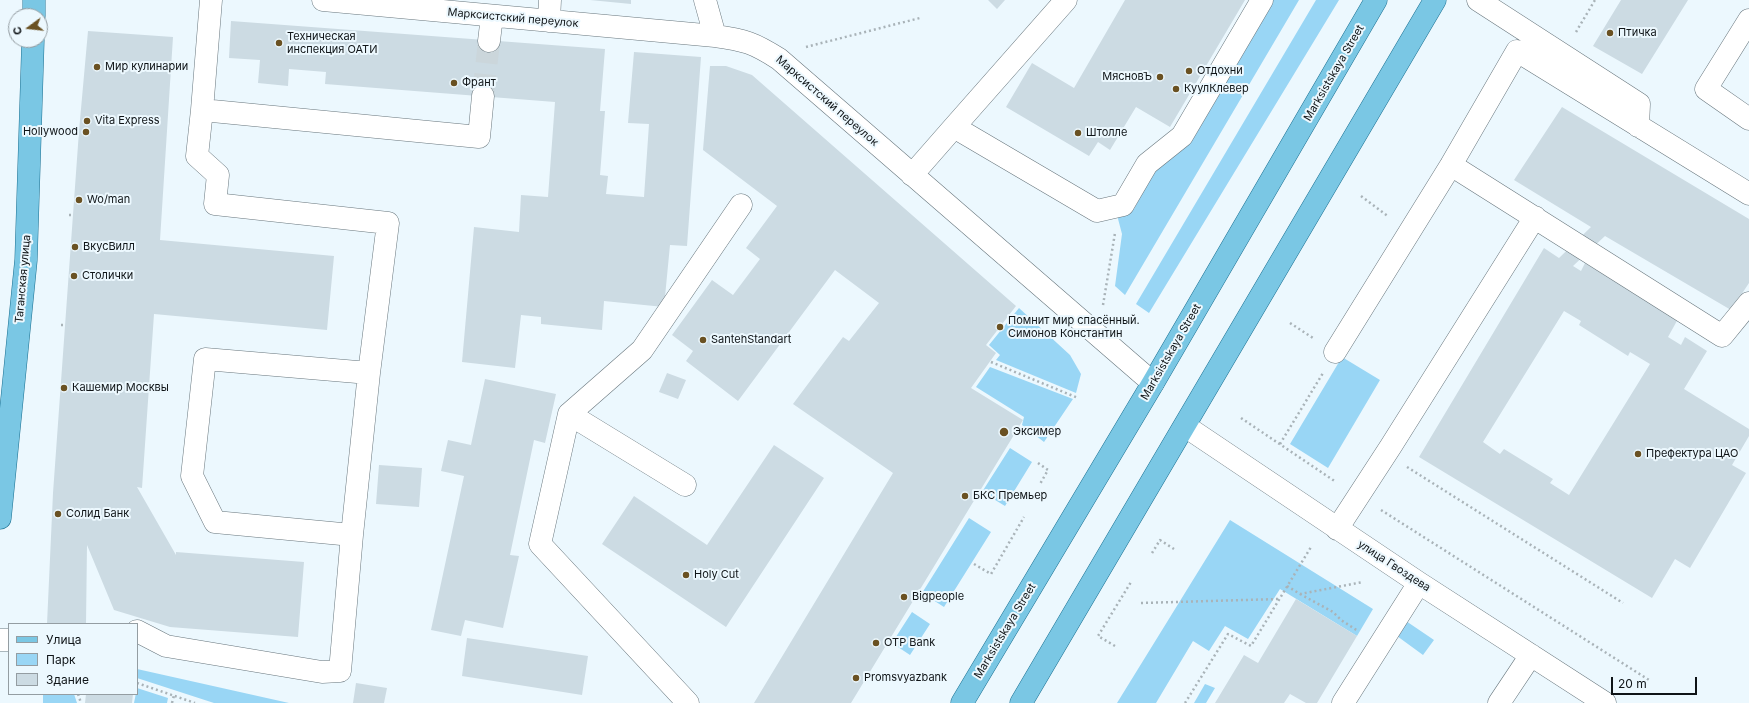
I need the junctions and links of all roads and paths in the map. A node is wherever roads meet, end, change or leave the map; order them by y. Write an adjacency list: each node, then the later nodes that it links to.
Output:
1 (212, 0): 18 (street)
2 (323, 0): 10 (street, Марксистский переулок)
3 (705, 0): 13 (street)
4 (1066, 0): 21 (street)
5 (1262, 0): 27 (street)
6 (1376, 0): 39 (main road, Marksistskaya Street)
7 (1435, 0): 43 (main road)
8 (1478, 0): 20 (street)
9 (549, 11): 10 (street, Марксистский переулок); 13 (street, Марксистский переулок)
10 (492, 16): 14 (street)
11 (920, 18): 15 (path)
12 (1749, 20): 19 (street)
13 (715, 36): 23 (street, Марксистский переулок)
14 (489, 41)
15 (802, 47)
16 (33, 48): 51 (main road, Таганская улица)
17 (483, 96): 18 (street)
18 (202, 110): 38 (street)
19 (1749, 119)
20 (1638, 126): 22 (street); 24 (street)
21 (954, 127): 23 (street); 27 (street)
22 (1451, 165): 30 (street); 31 (street)
23 (912, 175): 39 (street, Марксистский переулок)
24 (1749, 194)
25 (1361, 196): 31 (path)
26 (741, 205): 41 (street)
27 (1108, 208): 33 (path)
28 (69, 214): 29 (path)
29 (74, 215)
30 (1535, 217): 32 (street); 49 (street)
31 (1410, 232): 36 (street)
32 (1749, 303)
33 (1102, 305)
34 (60, 325): 35 (path)
35 (66, 325)
36 (1335, 352): 44 (path)
37 (991, 362): 40 (path)
38 (369, 373): 53 (street); 53 (street)
39 (1153, 383): 76 (main road, Marksistskaya Street)
40 (1078, 398)
41 (569, 414): 48 (street); 75 (street)
42 (1241, 418): 44 (path)
43 (1186, 426): 52 (street, улица Гвоздева); 77 (main road)
44 (1280, 444): 49 (path)
45 (1038, 463): 47 (path)
46 (1434, 482): 65 (path)
47 (1040, 484)
48 (685, 485)
49 (1358, 496): 52 (street); 70 (path)
50 (1024, 517): 57 (path)
51 (0, 518)
52 (1337, 528): 60 (street, улица Гвоздева)
53 (352, 535): 66 (street)
54 (1311, 547): 61 (path)
55 (1174, 549): 56 (path)
56 (1152, 553)
57 (974, 564)
58 (1131, 582): 68 (path)
59 (1363, 582): 62 (path)
60 (1419, 583): 67 (street); 69 (street, улица Гвоздева)
61 (1287, 586): 62 (path); 63 (path)
62 (1300, 594): 67 (path)
63 (1279, 599): 64 (path); 78 (path)
64 (1141, 603)
65 (1623, 603)
66 (138, 632)
67 (1380, 644): 79 (street)
68 (1115, 646)
69 (1530, 655): 80 (street); 81 (street, улица Гвоздева)
70 (1649, 680)
71 (138, 683): 72 (path)
72 (174, 695): 73 (path); 74 (path)
73 (172, 703)
74 (194, 703)
75 (688, 703)
76 (962, 703)
77 (1021, 703)
78 (1185, 703)
79 (1342, 703)
80 (1499, 703)
81 (1605, 703)

